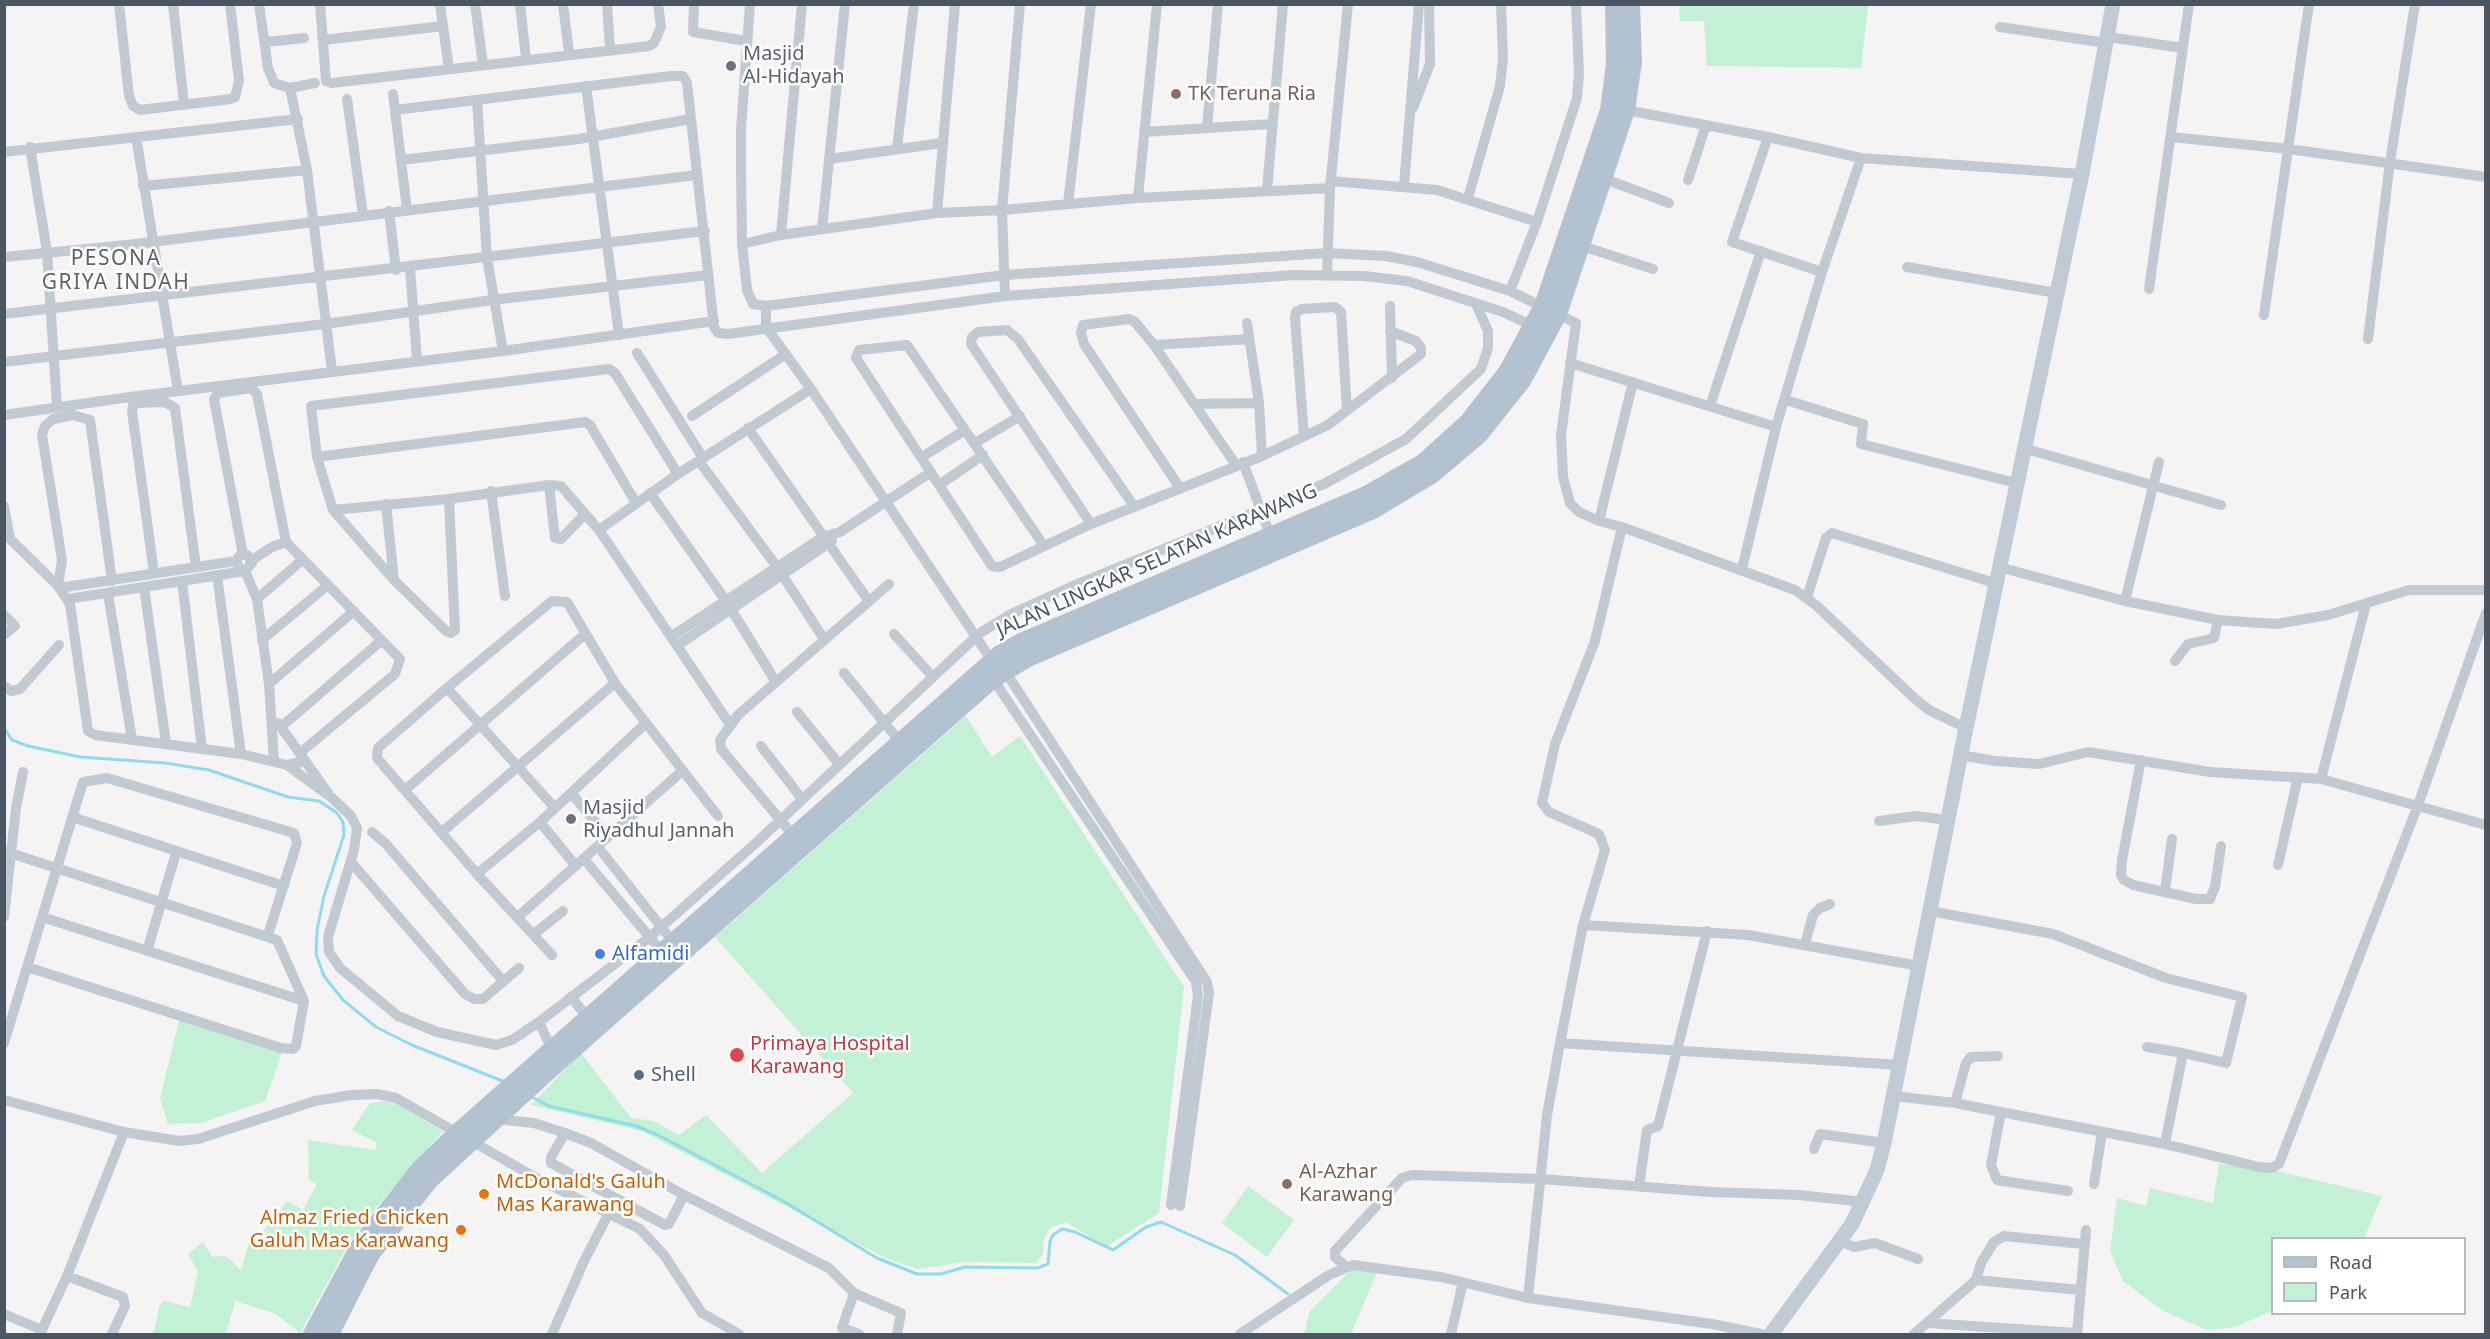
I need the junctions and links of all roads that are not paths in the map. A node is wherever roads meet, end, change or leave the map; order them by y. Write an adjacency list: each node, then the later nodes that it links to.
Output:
1 (119, 4): 53 (street)
2 (173, 4): 53 (street)
3 (230, 4): 53 (street)
4 (259, 4): 40 (street)
5 (320, 4): 37 (street)
6 (440, 4): 34 (street)
7 (475, 4): 45 (street)
8 (520, 4): 44 (street)
9 (563, 4): 43 (street)
10 (607, 4): 41 (street)
11 (658, 4): 41 (street)
12 (694, 4): 39 (street)
13 (750, 4): 39 (street)
14 (802, 4): 102 (street)
15 (845, 4): 74 (street)
16 (914, 4): 69 (street)
17 (955, 4): 67 (street)
18 (1020, 4): 94 (street)
19 (1090, 4): 92 (street)
20 (1157, 4): 62 (street)
21 (1218, 4): 61 (street)
22 (1283, 4): 59 (street)
23 (1348, 4): 83 (street)
24 (1419, 4): 56 (street)
25 (1429, 4): 56 (street)
26 (1501, 4): 89 (street)
27 (1576, 4): 99 (street)
28 (1614, 4): 132 (main road)
29 (1631, 4): 55 (main road)
30 (2113, 4): 38 (street)
31 (2189, 4): 42 (street)
32 (2309, 4): 70 (street)
33 (2415, 4): 76 (street)
34 (443, 26): 37 (street); 46 (street)
35 (2000, 27): 38 (street)
36 (304, 38): 40 (street)
37 (323, 40): 46 (street)
38 (2107, 40): 42 (street); 78 (street)
39 (746, 41): 105 (street)
40 (266, 42): 49 (street)
41 (610, 48): 43 (street)
42 (2183, 48): 66 (street)
43 (569, 53): 44 (street)
44 (526, 59): 45 (street)
45 (483, 65): 46 (street)
46 (449, 69)
47 (315, 83): 49 (street)
48 (586, 86): 52 (street); 57 (street); 63 (street)
49 (290, 88): 58 (street)
50 (393, 94): 54 (street)
51 (347, 99): 97 (street)
52 (477, 100): 54 (street); 72 (street)
53 (184, 104)
54 (395, 110): 75 (street)
55 (1626, 110): 60 (street); 81 (main road)
56 (1410, 113): 84 (street)
57 (691, 118): 63 (street); 79 (street)
58 (298, 119): 64 (street); 77 (street)
59 (1271, 124): 61 (street); 87 (street)
60 (1706, 125): 65 (street); 82 (street)
61 (1207, 127): 62 (street)
62 (1144, 132): 88 (street)
63 (592, 134): 72 (street); 86 (street)
64 (136, 137): 68 (street); 85 (street)
65 (1768, 137): 73 (street); 107 (street)
66 (2171, 137): 70 (street); 122 (street)
67 (942, 143): 69 (street); 96 (street)
68 (30, 147): 71 (street); 108 (street)
69 (897, 148): 74 (street)
70 (2289, 149): 76 (street); 135 (street)
71 (4, 152)
72 (479, 152): 75 (street); 90 (street)
73 (1861, 158): 78 (street); 116 (street)
74 (829, 159): 100 (street)
75 (401, 160): 93 (street)
76 (2390, 162): 80 (street); 144 (street)
77 (307, 170): 85 (street); 98 (street)
78 (2082, 174): 124 (street)
79 (698, 175): 86 (street); 101 (street)
80 (2486, 177)
81 (1605, 179): 91 (street); 106 (main road)
82 (1688, 180)
83 (1330, 184): 84 (street); 87 (street); 109 (street)
84 (1404, 185): 89 (street)
85 (143, 186): 103 (street)
86 (598, 187): 90 (street); 104 (street)
87 (1267, 190): 88 (street)
88 (1138, 198): 92 (street)
89 (1468, 198): 99 (street)
90 (483, 200): 93 (street); 111 (street)
91 (1669, 202)
92 (1068, 204): 94 (street)
93 (407, 210): 95 (street)
94 (1002, 210): 96 (street); 118 (street)
95 (389, 211): 97 (street); 115 (street)
96 (937, 213): 100 (street)
97 (363, 215): 98 (street)
98 (312, 221): 103 (street); 119 (street)
99 (1537, 222): 123 (street)
100 (822, 229): 102 (street)
101 (705, 231): 104 (street); 117 (street)
102 (781, 235): 105 (street)
103 (154, 241): 108 (street); 125 (street)
104 (607, 242): 111 (street); 121 (street)
105 (742, 244): 129 (street)
106 (1582, 246): 114 (street); 132 (main road)
107 (1761, 251): 116 (street); 162 (street)
108 (47, 252): 110 (street); 131 (street)
109 (1327, 253): 118 (street); 120 (street); 123 (street)
110 (4, 257)
111 (487, 258): 113 (street); 127 (street)
112 (1907, 267): 124 (street)
113 (410, 268): 115 (street); 133 (street)
114 (1653, 268)
115 (396, 270): 119 (street)
116 (1822, 272): 159 (street)
117 (708, 275): 121 (street); 136 (street)
118 (1004, 275): 126 (street); 129 (street)
119 (318, 276): 125 (street); 138 (street)
120 (1327, 276): 126 (street); 128 (street)
121 (611, 286): 127 (street); 142 (street)
122 (2149, 289)
123 (1510, 291): 132 (street)
124 (2056, 293): 173 (street)
125 (163, 296): 131 (street); 145 (street)
126 (1005, 296): 139 (street)
127 (492, 300): 133 (street); 147 (street)
128 (1476, 304): 140 (street); 197 (street)
129 (766, 306): 139 (street)
130 (1390, 306): 141 (street)
131 (50, 309): 134 (street); 150 (street)
132 (1551, 310): 140 (main road); 153 (street)
133 (413, 311): 138 (street); 151 (street)
134 (4, 314)
135 (2265, 315)
136 (714, 321): 139 (street); 142 (street)
137 (1247, 323): 143 (street)
138 (325, 324): 145 (street); 154 (street)
139 (766, 327): 149 (street)
140 (1540, 330): 204 (main road, JALAN LINGKAR SELATAN KARAWANG); 213 (main road, JALAN LINGKAR SELATAN KARAWANG)
141 (1390, 331): 155 (street); 155 (street)
142 (619, 335): 147 (street)
143 (1249, 339): 146 (street); 160 (street)
144 (2368, 339)
145 (171, 343): 150 (street); 158 (street)
146 (1154, 345): 161 (street); 187 (street)
147 (503, 351): 151 (street)
148 (637, 354): 178 (street)
149 (786, 354): 157 (street); 166 (street)
150 (53, 358): 152 (street); 163 (street)
151 (417, 360): 154 (street)
152 (4, 362)
153 (1570, 363): 156 (street); 200 (street)
154 (332, 371): 158 (street)
155 (1392, 378): 164 (street)
156 (1633, 382): 162 (street); 200 (street)
157 (811, 389): 169 (street); 192 (street)
158 (178, 391): 163 (street)
159 (1785, 400): 168 (street); 183 (street)
160 (1259, 403): 161 (street); 175 (street)
161 (1194, 404): 180 (street)
162 (1710, 406): 168 (street)
163 (57, 407): 165 (street)
164 (1347, 411): 171 (street); 171 (street)
165 (4, 416)
166 (692, 416)
167 (1020, 416): 172 (street); 196 (street); 201 (street)
168 (1776, 427): 214 (street)
169 (748, 428): 178 (street); 206 (street)
170 (965, 429): 172 (street); 177 (street); 177 (street)
171 (1304, 436): 175 (street)
172 (975, 443): 174 (street)
173 (2023, 448): 183 (street); 186 (street)
174 (983, 455): 185 (street); 208 (street)
175 (1263, 456): 180 (street)
176 (317, 457): 182 (street); 191 (street); 198 (street)
177 (922, 457): 181 (street)
178 (701, 460): 182 (street); 215 (street)
179 (2159, 462): 186 (street)
180 (1239, 463): 187 (street); 197 (street)
181 (931, 472): 185 (street); 192 (street)
182 (678, 474): 189 (street)
183 (2016, 483): 212 (street)
184 (549, 485): 188 (street); 199 (street); 199 (street)
185 (939, 485): 208 (street)
186 (2153, 487): 194 (street); 233 (street)
187 (1180, 488): 196 (street)
188 (491, 491): 190 (street); 228 (street)
189 (651, 493): 191 (street); 235 (street)
190 (449, 499): 193 (street); 218 (street)
191 (636, 503): 203 (street)
192 (885, 503): 206 (street); 244 (street)
193 (386, 504): 198 (street); 218 (street)
194 (2221, 505)
195 (4, 506): 205 (street)
196 (1134, 506): 201 (street)
197 (1260, 508): 204 (street); 244 (street)
198 (333, 510): 218 (street)
199 (585, 514): 203 (street)
200 (1599, 521): 202 (street)
201 (1091, 524): 208 (street)
202 (1622, 527): 214 (street); 324 (street)
203 (599, 530): 248 (street)
204 (1270, 535): 213 (main road, JALAN LINGKAR SELATAN KARAWANG)
205 (7, 536): 224 (street)
206 (826, 541): 215 (street); 232 (street)
207 (286, 543): 209 (street); 210 (street); 210 (street)
208 (1044, 546)
209 (302, 560): 223 (street); 231 (street)
210 (243, 563): 211 (street); 217 (street); 231 (street)
211 (196, 567): 216 (street); 216 (street)
212 (1999, 567): 221 (street); 233 (street)
213 (1216, 568): 251 (main road, JALAN LINGKAR SELATAN KARAWANG)
214 (1742, 569): 229 (street)
215 (780, 571): 235 (street); 245 (street)
216 (154, 573): 219 (street)
217 (217, 575): 220 (street); 274 (street)
218 (394, 580)
219 (112, 581): 224 (street); 224 (street)
220 (182, 581): 225 (street); 273 (street)
221 (1995, 583): 229 (street); 268 (street)
222 (888, 584): 232 (street)
223 (328, 585): 236 (street); 246 (street)
224 (59, 587): 230 (street)
225 (144, 587): 227 (street); 271 (street)
226 (2486, 590): 234 (street)
227 (108, 594): 230 (street); 269 (street)
228 (505, 596)
229 (1807, 597): 268 (street)
230 (68, 599): 269 (street)
231 (257, 599): 246 (street)
232 (868, 600): 245 (street)
233 (2126, 601): 239 (street)
234 (2366, 604): 239 (street); 285 (street)
235 (729, 605): 248 (street); 254 (street)
236 (354, 611): 247 (street); 256 (street)
237 (2486, 613): 243 (street)
238 (4, 615): 242 (street)
239 (2218, 620): 250 (street)
240 (585, 634): 255 (street); 258 (street); 266 (street)
241 (894, 634): 253 (street)
242 (4, 635)
243 (2482, 637): 290 (street)
244 (974, 638): 251 (street); 253 (street)
245 (824, 639): 254 (street)
246 (262, 640): 256 (street)
247 (381, 640): 267 (street); 276 (street)
248 (675, 640): 264 (street)
249 (59, 645): 257 (street)
250 (2175, 661)
251 (997, 670): 259 (street); 260 (street); 270 (main road, JALAN LINGKAR SELATAN KARAWANG); 350 (main road, JALAN LINGKAR SELATAN KARAWANG)
252 (844, 673): 265 (street)
253 (933, 677): 265 (street)
254 (776, 682): 264 (street)
255 (615, 683): 263 (street); 281 (street)
256 (269, 684): 261 (street)
257 (4, 686)
258 (447, 688): 266 (street); 286 (street)
259 (1018, 693): 260 (street); 363 (street)
260 (1010, 701): 363 (street)
261 (270, 710): 267 (street); 278 (street)
262 (797, 712): 279 (street)
263 (646, 723): 283 (street); 287 (street)
264 (729, 723): 294 (street)
265 (883, 723): 270 (street); 279 (street)
266 (480, 725): 281 (street); 286 (street)
267 (281, 727): 276 (street)
268 (1965, 728): 275 (street)
269 (132, 739): 271 (street)
270 (900, 742): 301 (main road, JALAN LINGKAR SELATAN KARAWANG)
271 (166, 743): 273 (street)
272 (761, 746): 289 (street)
273 (202, 749): 274 (street)
274 (241, 754): 278 (street)
275 (1960, 754): 277 (street); 295 (street)
276 (303, 757): 280 (street); 288 (street)
277 (2141, 760): 284 (street); 316 (street)
278 (274, 762): 280 (street)
279 (839, 764): 289 (street)
280 (287, 765): 288 (street)
281 (519, 768): 291 (street); 300 (street)
282 (23, 772): 306 (street)
283 (681, 772): 292 (street); 302 (street)
284 (2298, 777): 285 (street); 310 (street)
285 (2321, 779): 290 (street)
286 (405, 790): 300 (street)
287 (571, 794): 291 (street); 302 (street)
288 (332, 798): 308 (street)
289 (802, 799): 294 (street)
290 (2418, 805): 298 (street); 361 (street)
291 (555, 808): 297 (street)
292 (718, 816)
293 (72, 817): 307 (street); 311 (street); 314 (street)
294 (780, 820): 301 (street); 325 (street)
295 (1948, 820): 296 (street); 320 (street)
296 (1879, 821)
297 (540, 822): 309 (street); 312 (street)
298 (2486, 825)
299 (372, 832): 337 (street)
300 (442, 832): 312 (street)
301 (793, 836): 331 (main road, JALAN LINGKAR SELATAN KARAWANG)
302 (608, 837): 305 (street)
303 (2172, 838): 316 (street)
304 (2221, 846): 316 (street)
305 (598, 847): 309 (street); 313 (street)
306 (8, 852): 311 (street); 322 (street)
307 (176, 853): 314 (street); 317 (street)
308 (351, 862): 337 (street); 341 (street)
309 (580, 863): 315 (street); 321 (street)
310 (2278, 865)
311 (59, 867): 317 (street); 323 (street)
312 (477, 873): 321 (street)
313 (622, 876): 315 (street); 325 (street)
314 (284, 886): 328 (street)
315 (609, 887): 329 (street)
316 (2165, 891)
317 (161, 904): 328 (street); 332 (street)
318 (1830, 904): 330 (street)
319 (563, 911): 327 (street)
320 (1930, 911): 334 (street); 347 (street)
321 (519, 916): 327 (street)
322 (4, 917)
323 (42, 917): 332 (street); 335 (street)
324 (1583, 925): 326 (street); 342 (street)
325 (661, 927): 329 (street); 331 (street)
326 (1707, 931): 330 (street); 346 (street)
327 (534, 934): 333 (street)
328 (268, 935): 339 (street)
329 (650, 937): 331 (street); 338 (street)
330 (1805, 944): 334 (street)
331 (668, 947): 340 (main road, JALAN LINGKAR SELATAN KARAWANG)
332 (147, 951): 339 (street)
333 (552, 956)
334 (1919, 966): 349 (street)
335 (27, 967): 339 (street); 343 (street)
336 (519, 968): 337 (street)
337 (503, 981)
338 (571, 997): 340 (street); 341 (street)
339 (304, 1001)
340 (588, 1018): 345 (main road, JALAN LINGKAR SELATAN KARAWANG)
341 (539, 1022): 345 (street)
342 (1560, 1042): 346 (street); 364 (street)
343 (4, 1043)
344 (2147, 1047): 347 (street)
345 (552, 1050): 350 (main road, JALAN LINGKAR SELATAN KARAWANG)
346 (1677, 1051): 349 (street); 366 (street)
347 (2183, 1053): 361 (street)
348 (1998, 1056): 353 (street)
349 (1900, 1065): 351 (street)
350 (536, 1072): 355 (main road, JALAN LINGKAR SELATAN KARAWANG); 359 (main road, JALAN LINGKAR SELATAN KARAWANG)
351 (1893, 1096): 353 (street); 360 (street)
352 (4, 1100): 356 (street)
353 (1955, 1103): 354 (street)
354 (2001, 1112): 357 (street); 367 (street)
355 (495, 1119): 358 (street); 359 (main road, JALAN LINGKAR SELATAN KARAWANG)
356 (124, 1132): 359 (street); 377 (street)
357 (2102, 1132): 361 (street); 365 (street)
358 (565, 1133): 368 (street); 368 (street)
359 (464, 1137): 371 (street); 388 (main road, JALAN LINGKAR SELATAN KARAWANG); 389 (main road, JALAN LINGKAR SELATAN KARAWANG)
360 (1884, 1143): 362 (street); 369 (street)
361 (2165, 1144)
362 (1814, 1149)
363 (1179, 1170): 370 (street)
364 (1541, 1179): 366 (street); 376 (street); 382 (street)
365 (2094, 1184)
366 (1639, 1186): 369 (street)
367 (2068, 1191)
368 (684, 1195): 381 (street)
369 (1864, 1202): 373 (street)
370 (1176, 1205)
371 (609, 1213): 390 (street); 391 (street)
372 (2086, 1230): 374 (street)
373 (1840, 1241): 375 (street); 397 (street)
374 (2083, 1244): 378 (street); 380 (street)
375 (1918, 1259)
376 (1346, 1267): 379 (street); 394 (street)
377 (67, 1276): 385 (street); 387 (street)
378 (1976, 1280): 380 (street); 384 (street)
379 (1462, 1282): 382 (street); 395 (street)
380 (2080, 1290): 386 (street)
381 (854, 1293): 392 (street); 393 (street)
382 (1528, 1298): 396 (street)
383 (4, 1314): 385 (street)
384 (1927, 1323): 386 (street); 398 (street)
385 (41, 1333)
386 (2077, 1334)
387 (112, 1335)
388 (312, 1335)
389 (330, 1335)
390 (552, 1335)
391 (739, 1335)
392 (860, 1335)
393 (897, 1335)
394 (1240, 1335)
395 (1451, 1335)
396 (1761, 1335)
397 (1771, 1335)
398 (1914, 1335)

